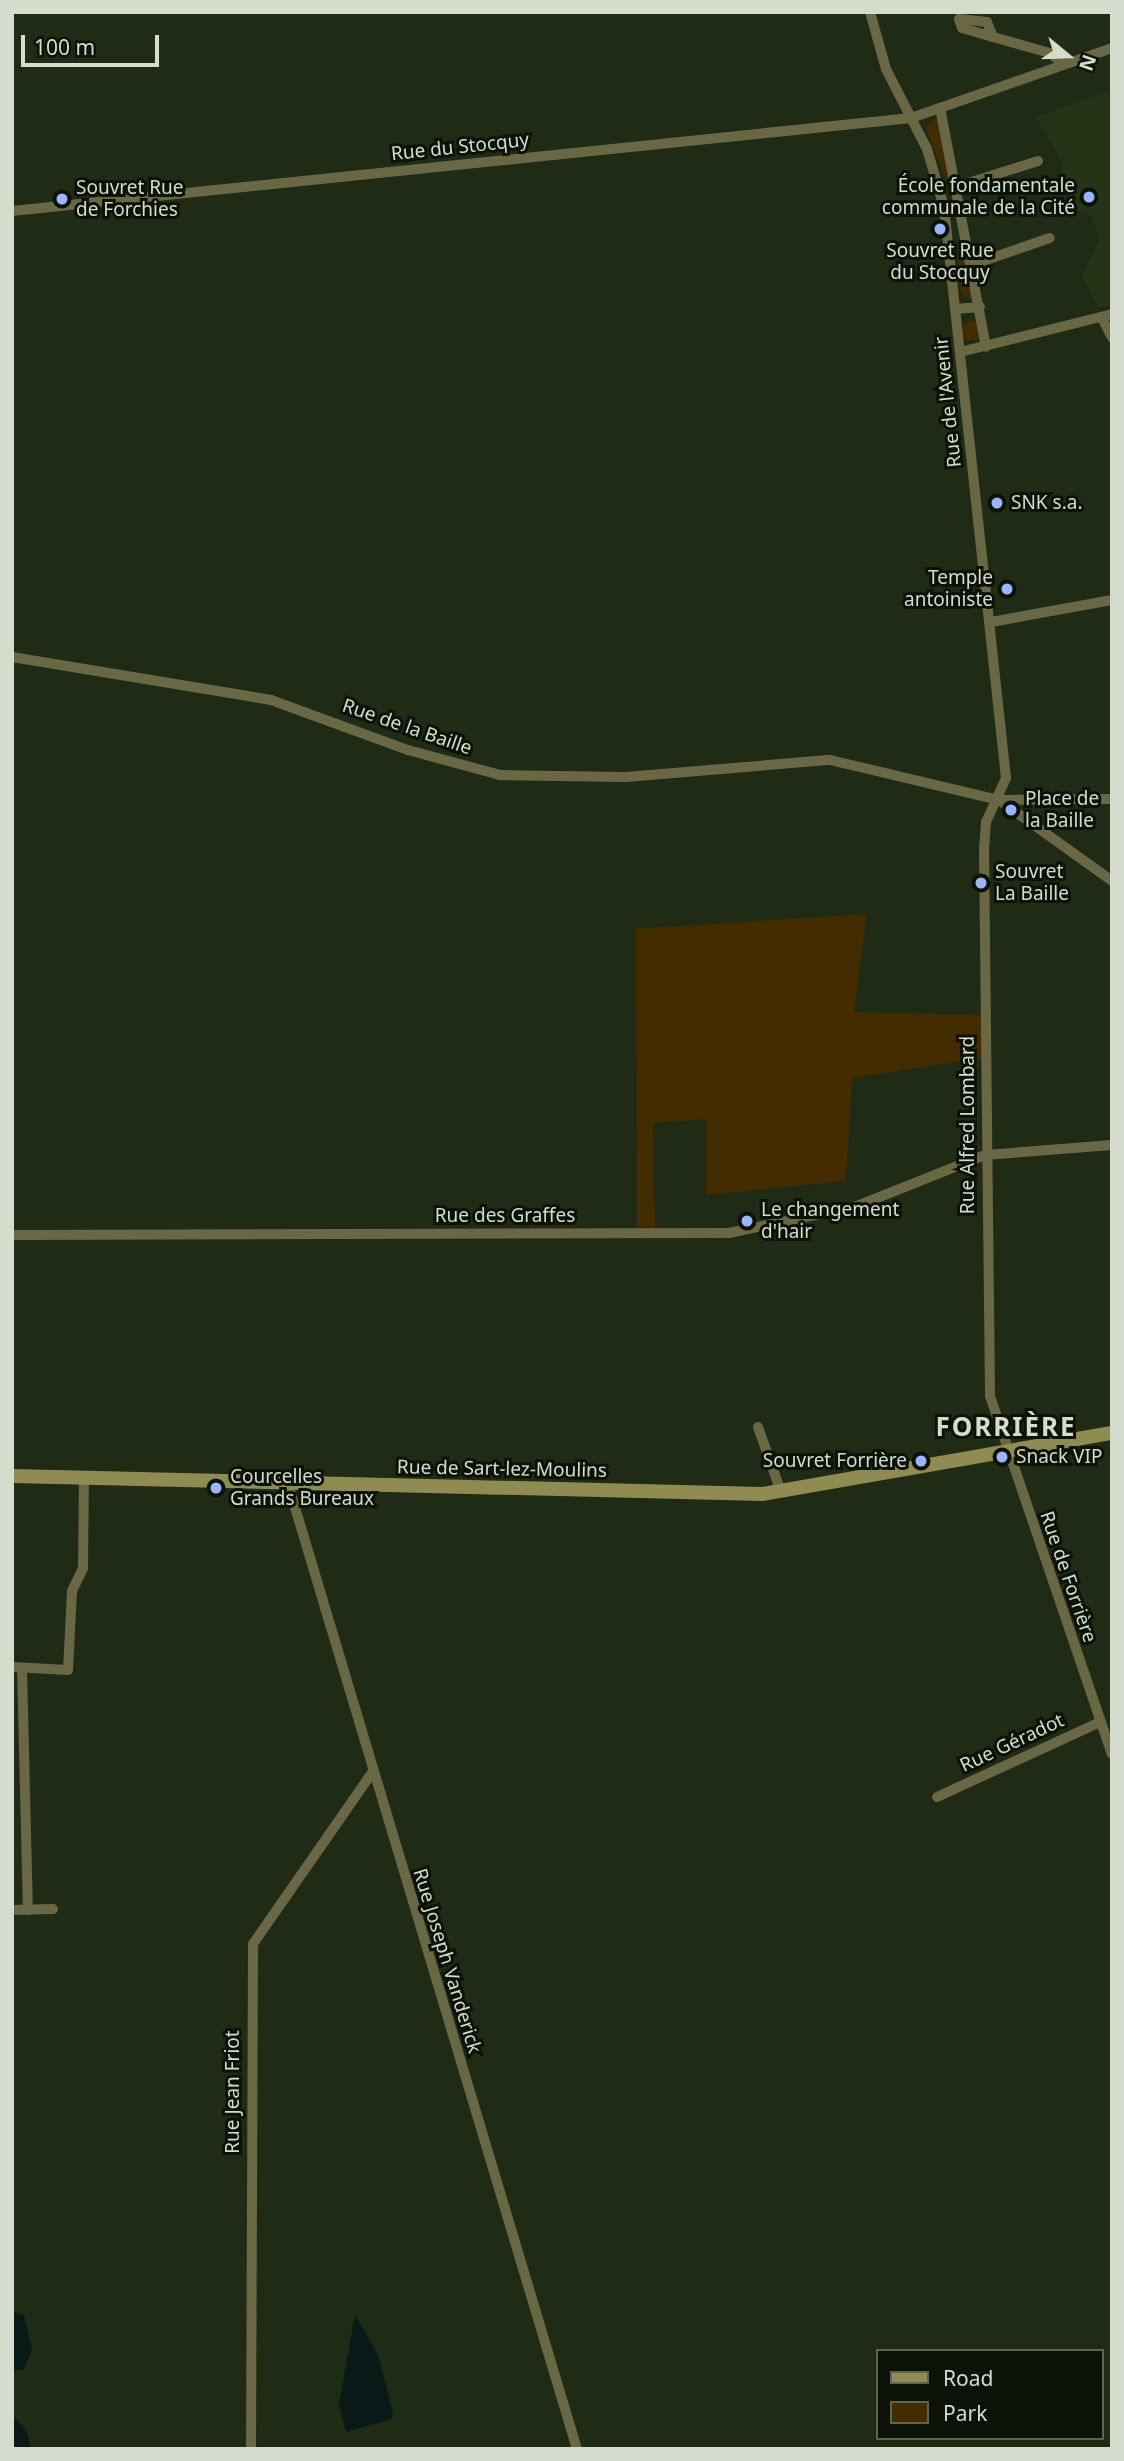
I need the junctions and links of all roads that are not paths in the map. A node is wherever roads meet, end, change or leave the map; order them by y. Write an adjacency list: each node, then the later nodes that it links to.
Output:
1 (870, 12): 6 (street, Rue de l'Avenir)
2 (993, 37): 4 (street)
3 (1112, 48): 4 (street, Rue du Stocquy)
4 (1063, 64): 5 (street, Rue du Stocquy)
5 (940, 108): 6 (street, Rue du Stocquy); 8 (street)
6 (911, 118): 9 (street, Rue du Stocquy); 13 (street, Rue de l'Avenir)
7 (1038, 161): 8 (street)
8 (956, 187): 11 (street)
9 (12, 211)
10 (1050, 238): 11 (street)
11 (974, 264): 12 (street)
12 (981, 307): 13 (street); 16 (street)
13 (956, 309): 17 (street, Rue de l'Avenir)
14 (1107, 316): 15 (street); 16 (street)
15 (1112, 338)
16 (986, 347): 17 (street)
17 (960, 352): 19 (street, Rue de l'Avenir)
18 (1112, 600): 19 (street)
19 (991, 622): 22 (street, Rue de l'Avenir)
20 (12, 657): 22 (street, Rue de la Baille)
21 (1112, 799): 22 (street)
22 (999, 800): 23 (street); 25 (street, Rue Alfred Lombard)
23 (1112, 881)
24 (1112, 1145): 25 (street, Rue des Graffes)
25 (985, 1155): 26 (street, Rue des Graffes); 29 (street, Rue Alfred Lombard)
26 (12, 1235)
27 (758, 1427): 33 (street)
28 (1112, 1433): 29 (main road, Rue de Sart-lez-Moulins)
29 (1005, 1452): 33 (main road, Rue de Sart-lez-Moulins); 35 (street, Rue de Forrière)
30 (12, 1476): 31 (main road, Rue de Sart-lez-Moulins)
31 (84, 1479): 32 (main road, Rue de Sart-lez-Moulins); 34 (street)
32 (288, 1484): 33 (main road, Rue de Sart-lez-Moulins); 37 (street, Rue Joseph Vanderick)
33 (781, 1492)
34 (17, 1667): 41 (street)
35 (1100, 1722): 36 (street, Rue de Forrière); 38 (street, Rue Géradot)
36 (1112, 1754)
37 (372, 1773): 42 (street, Rue Jean Friot); 43 (street, Rue Joseph Vanderick)
38 (937, 1797)
39 (53, 1909): 41 (street)
40 (12, 1910): 41 (street)
41 (28, 1910)
42 (251, 2449)
43 (577, 2449)

